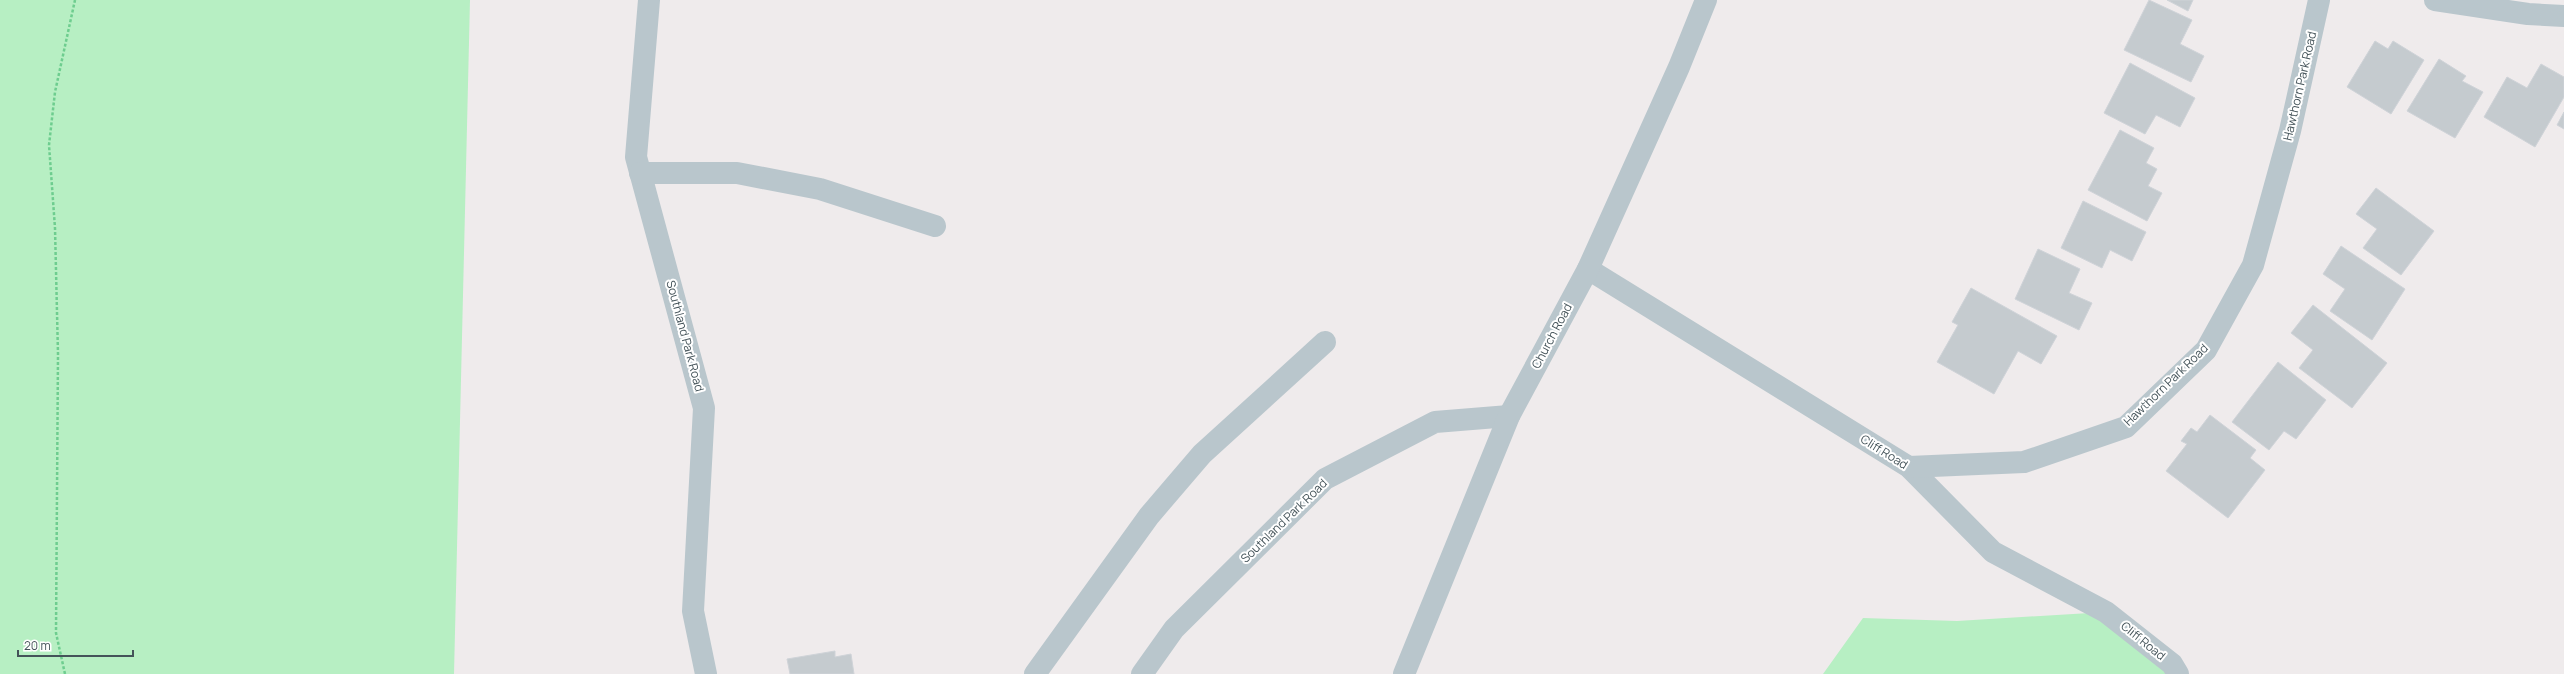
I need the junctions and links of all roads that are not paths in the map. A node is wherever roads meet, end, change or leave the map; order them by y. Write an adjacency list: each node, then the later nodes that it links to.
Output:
1 (649, 0): 6 (street, Southland Park Road)
2 (1706, 0): 8 (street, Church Road)
3 (2320, 0): 11 (street, Hawthorn Park Road)
4 (2435, 0): 5 (street)
5 (2564, 16)
6 (640, 173): 7 (street); 12 (street, Southland Park Road)
7 (935, 226)
8 (1588, 269): 10 (street, Church Road); 11 (street, Cliff Road)
9 (1325, 342): 13 (street)
10 (1509, 416): 14 (street, Southland Park Road); 15 (street, Church Road)
11 (1909, 467): 16 (street, Cliff Road)
12 (706, 674)
13 (1035, 674)
14 (1142, 674)
15 (1404, 674)
16 (2178, 674)

